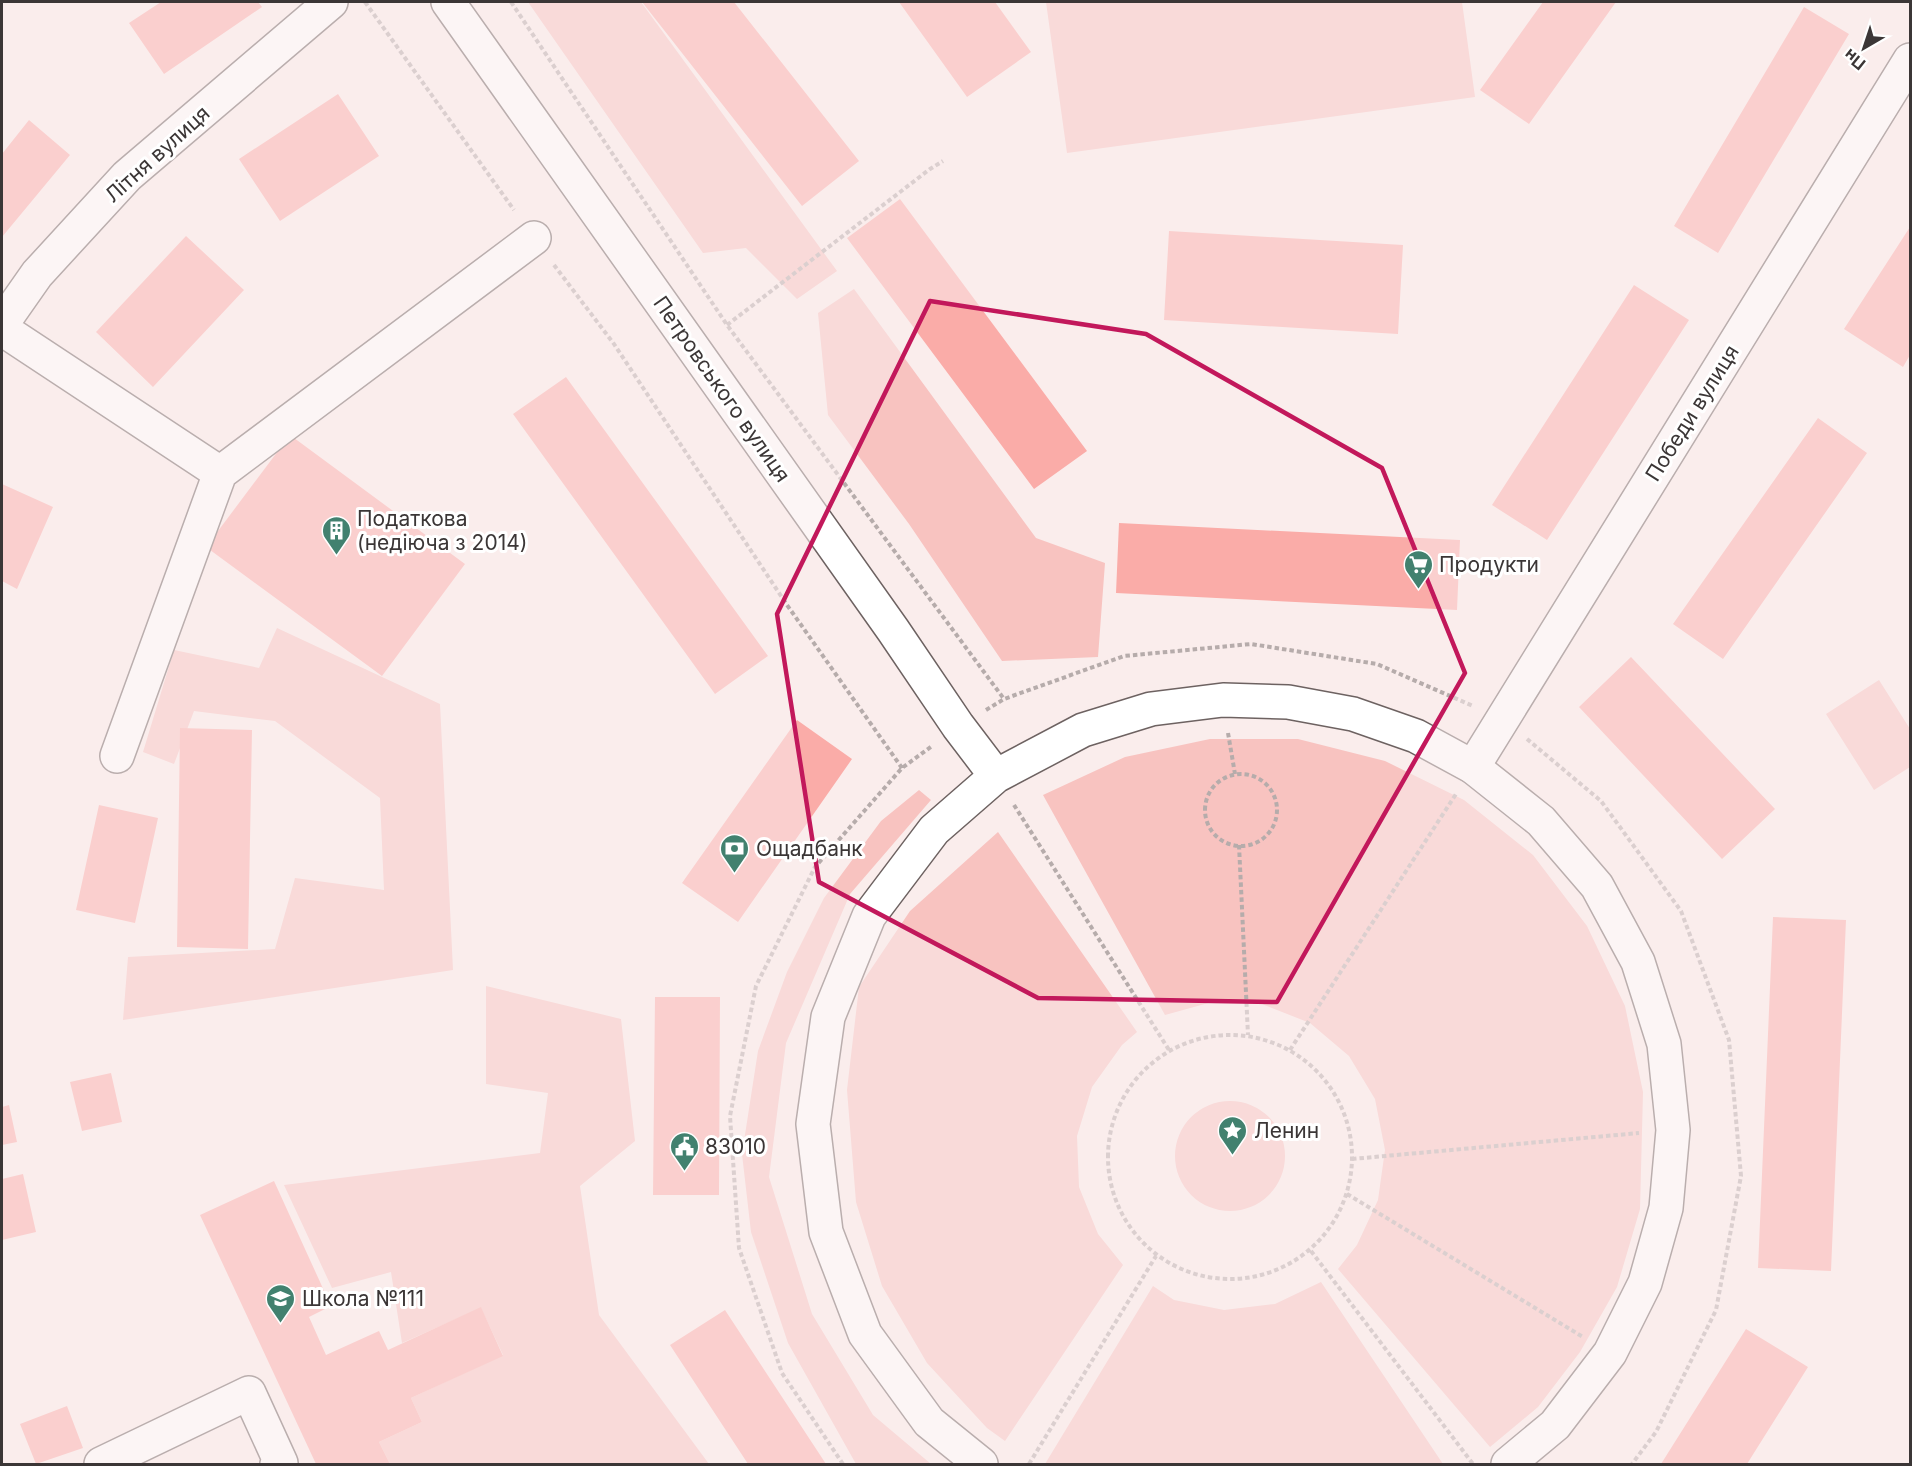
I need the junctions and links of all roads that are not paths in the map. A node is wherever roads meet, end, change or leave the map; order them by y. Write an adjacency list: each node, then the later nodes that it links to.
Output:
1 (331, 2): 5 (main road, Літня вулиця)
2 (448, 2): 10 (main road, Петровського вулиця)
3 (1911, 60): 9 (main road, Победи вулиця)
4 (534, 238): 7 (main road)
5 (2, 324)
6 (2, 329): 7 (main road)
7 (220, 472): 8 (main road)
8 (117, 756)
9 (1473, 767): 10 (main road); 14 (main road)
10 (996, 776): 13 (main road)
11 (101, 1464): 12 (main road)
12 (277, 1464)
13 (981, 1464)
14 (1508, 1464)

